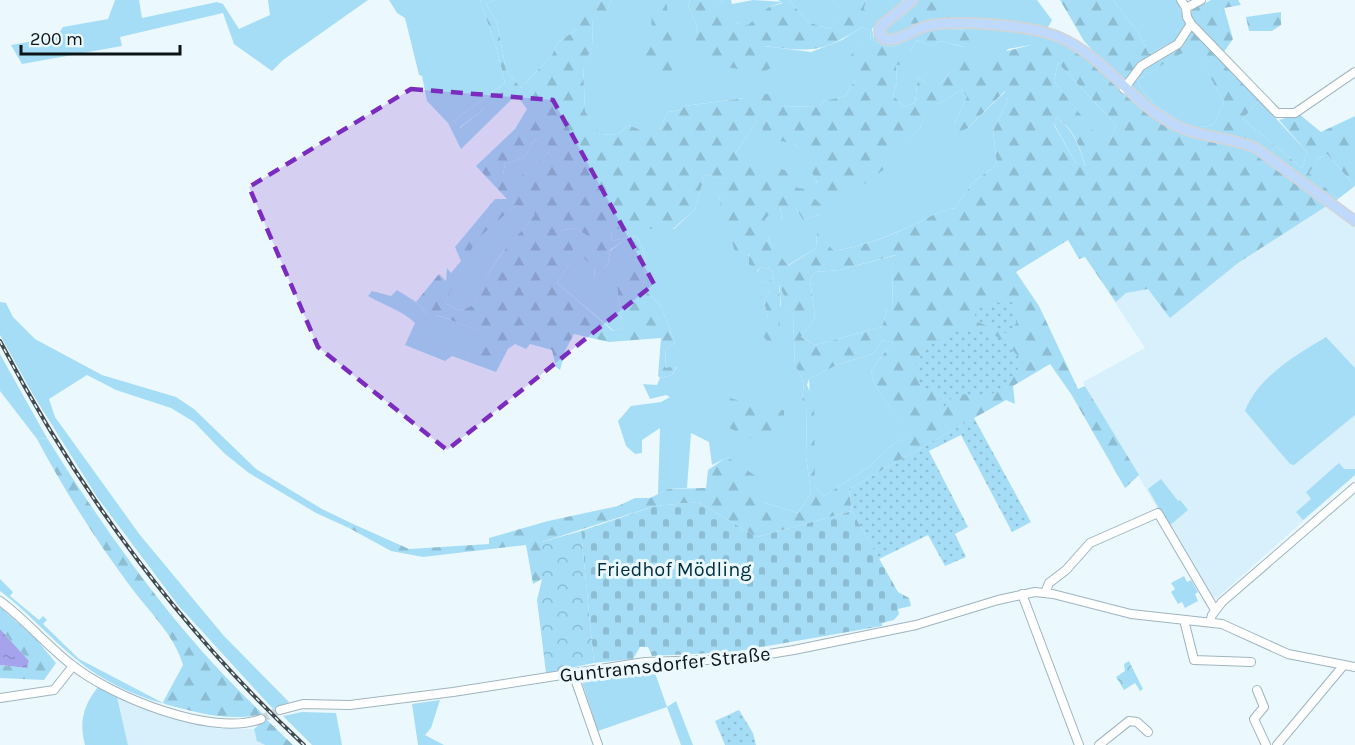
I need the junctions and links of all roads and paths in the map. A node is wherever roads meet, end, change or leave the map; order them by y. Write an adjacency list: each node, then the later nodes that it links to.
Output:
1 (913, 0): 7 (main road)
2 (1181, 0): 4 (street)
3 (1201, 0): 4 (street)
4 (1186, 8): 5 (street)
5 (1191, 24): 6 (street); 7 (street)
6 (1355, 72)
7 (1124, 89): 8 (main road)
8 (1355, 221)
9 (1355, 487): 13 (street)
10 (1045, 593): 11 (street, Guntramsdorfer Straße); 13 (street); 14 (street, Guntramsdorfer Straße)
11 (1022, 594): 20 (street, Guntramsdorfer Straße); 27 (street)
12 (0, 601): 17 (street)
13 (1215, 610): 15 (street)
14 (1184, 620): 15 (street, Guntramsdorfer Straße); 16 (street)
15 (1210, 622): 18 (street, Guntramsdorfer Straße)
16 (1251, 662)
17 (73, 666): 22 (street); 24 (street)
18 (1343, 666): 19 (street, Guntramsdorfer Straße); 30 (street)
19 (1355, 667)
20 (573, 673): 23 (street, Guntramsdorfer Straße); 26 (street)
21 (1257, 690): 29 (street)
22 (0, 698)
23 (280, 710)
24 (261, 719)
25 (1148, 732): 28 (street)
26 (598, 745)
27 (1079, 745)
28 (1099, 745)
29 (1266, 745)
30 (1277, 745)

